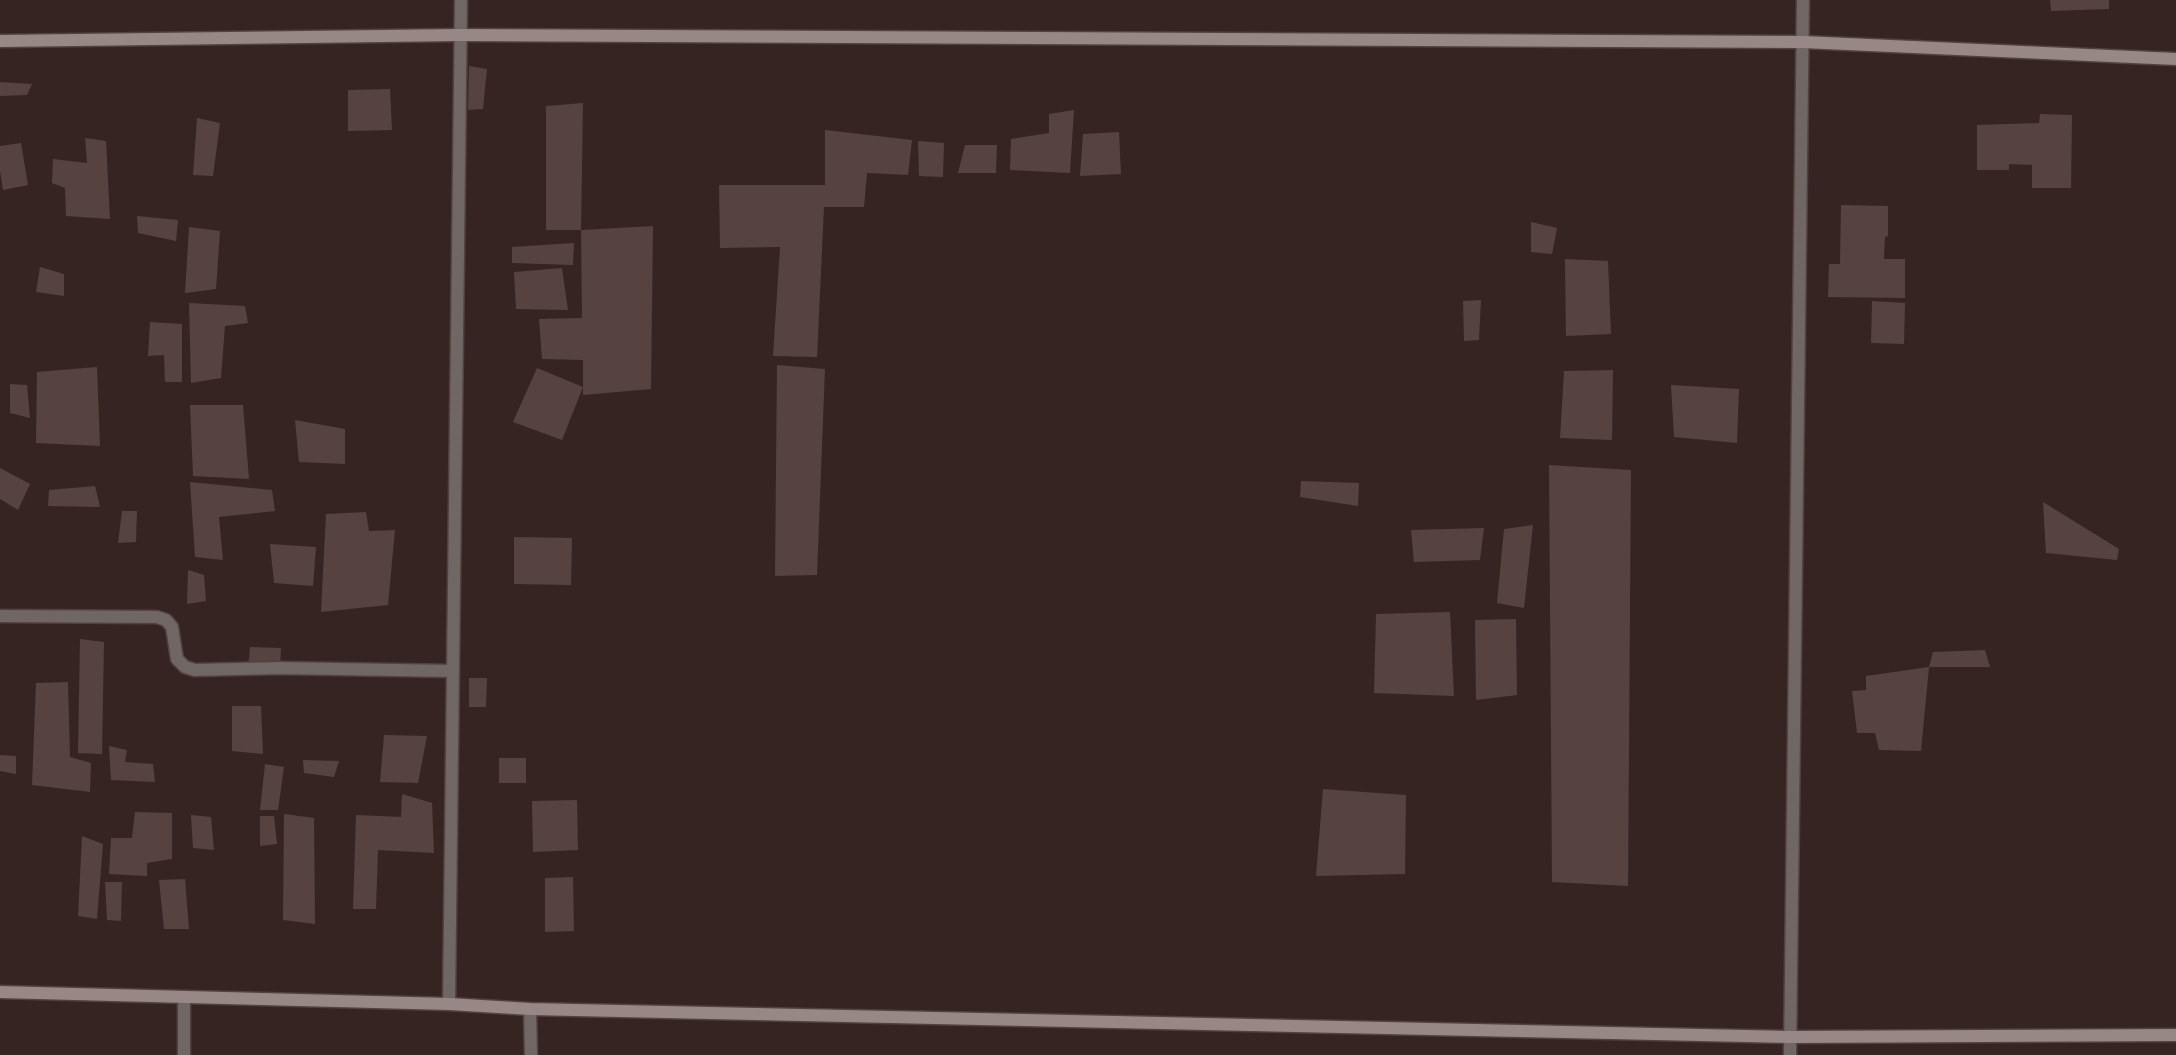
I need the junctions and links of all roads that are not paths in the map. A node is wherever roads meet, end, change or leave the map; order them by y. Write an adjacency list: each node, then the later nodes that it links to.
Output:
1 (461, 0): 3 (street)
2 (1803, 0): 5 (street)
3 (459, 35): 4 (street); 5 (street); 8 (street)
4 (0, 41)
5 (1803, 42): 6 (street); 14 (street)
6 (2176, 59)
7 (0, 616): 8 (street)
8 (453, 671): 11 (street)
9 (0, 992): 10 (street)
10 (184, 997): 11 (street); 15 (street)
11 (449, 1004): 12 (street)
12 (530, 1009): 14 (street); 16 (street)
13 (2176, 1035): 14 (street)
14 (1790, 1037): 17 (street)
15 (184, 1055)
16 (531, 1055)
17 (1790, 1055)

